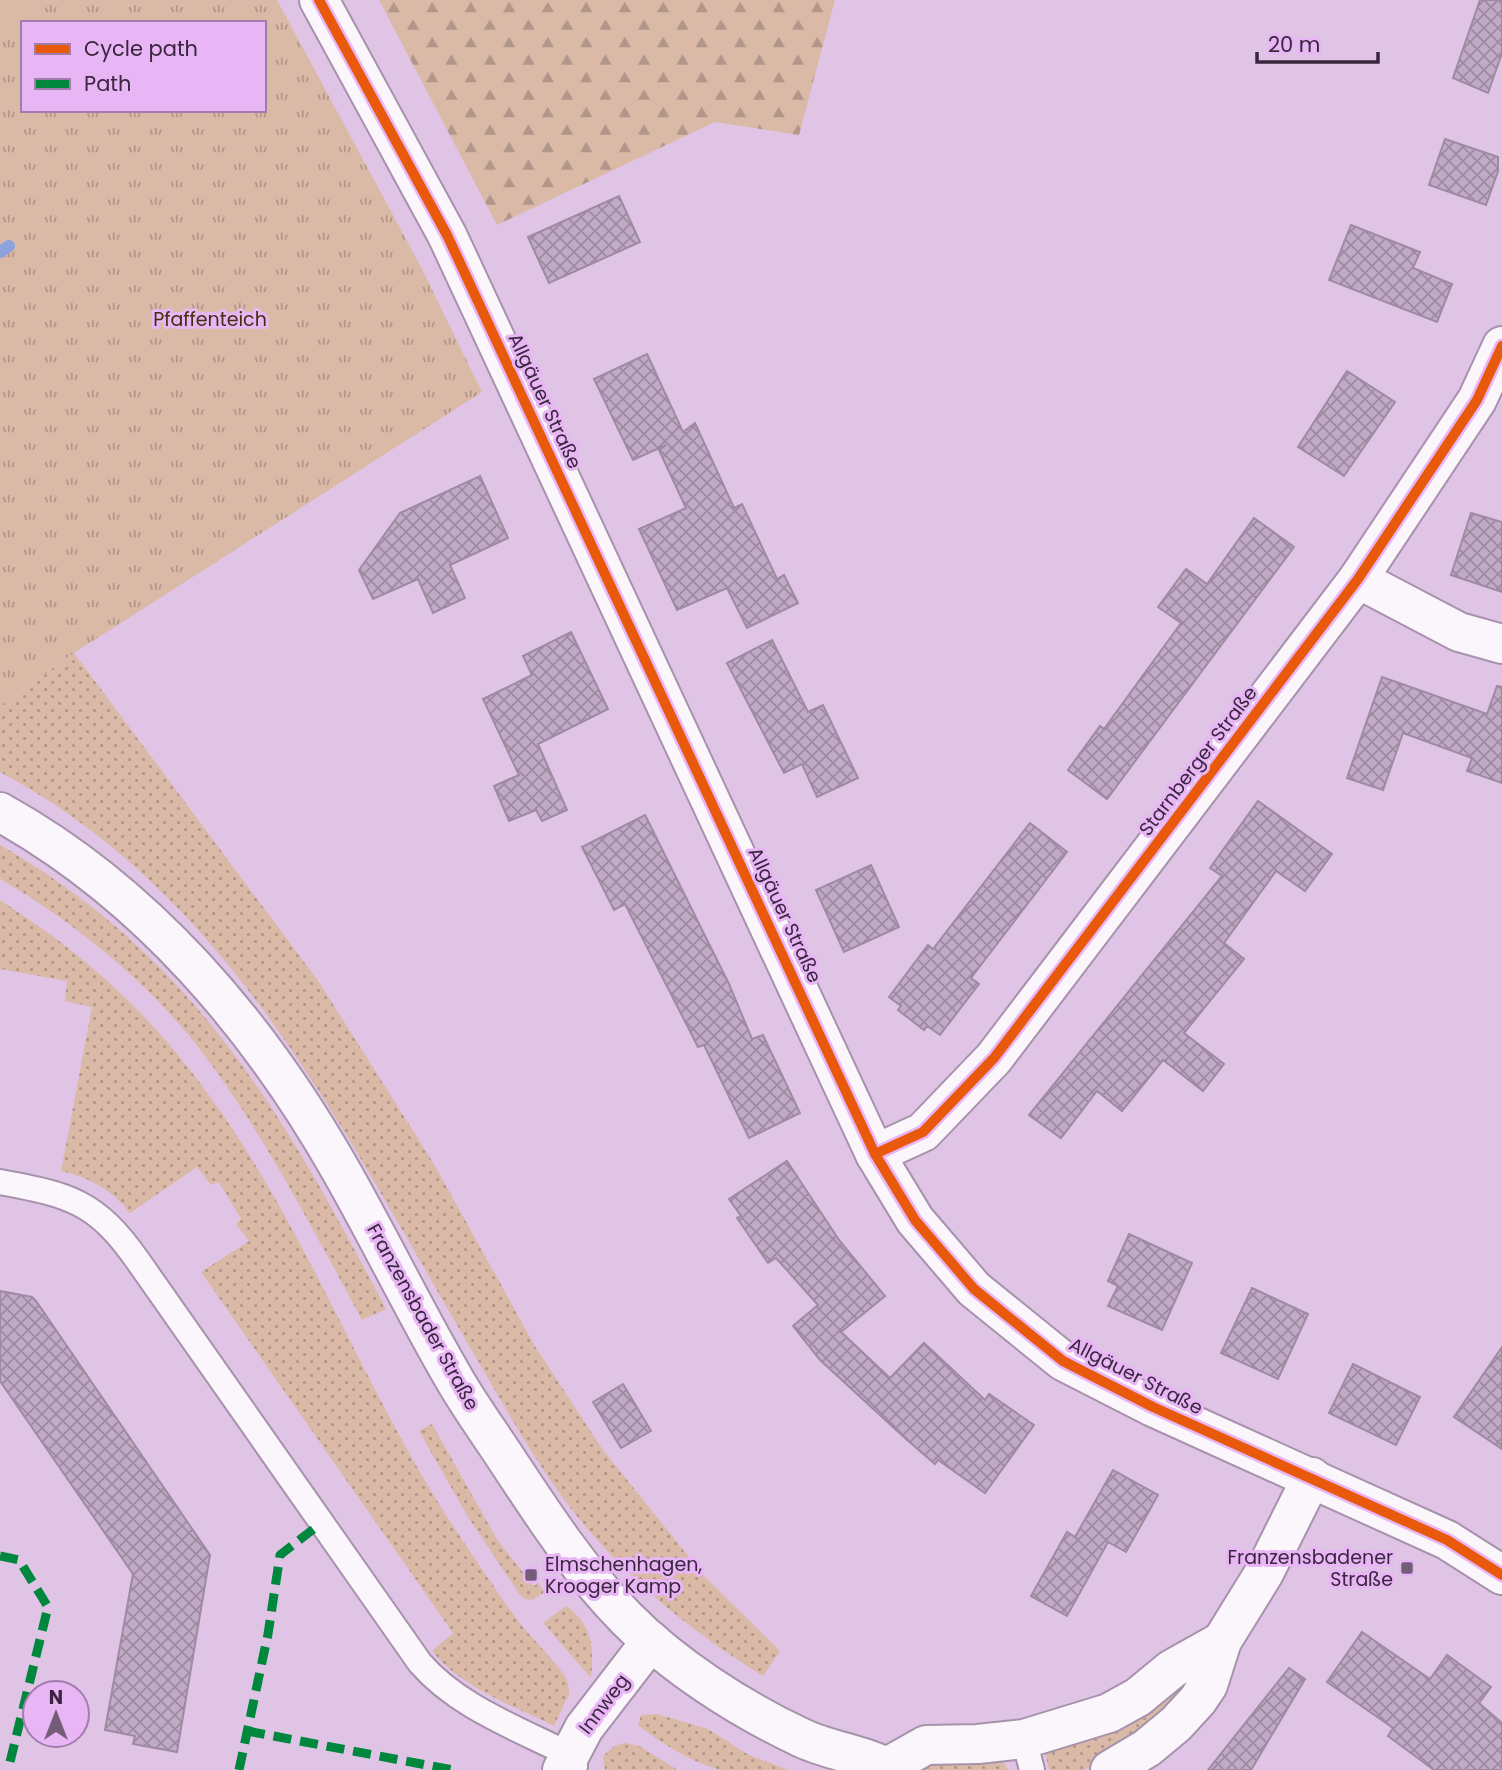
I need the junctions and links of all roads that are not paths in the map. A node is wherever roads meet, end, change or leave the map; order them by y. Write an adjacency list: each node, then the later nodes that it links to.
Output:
1 (319, 0): 6 (street, Allgäuer Straße)
2 (1502, 346): 3 (street, Starnberger Straße)
3 (1358, 579): 4 (street); 6 (street, Starnberger Straße)
4 (1502, 644)
5 (0, 812): 10 (street, Franzensbader Straße)
6 (875, 1154): 8 (street, Allgäuer Straße)
7 (0, 1182): 13 (lane)
8 (1312, 1477): 9 (street, Allgäuer Straße); 11 (street, Franzensbader Straße)
9 (1502, 1575)
10 (651, 1641): 13 (street, Innweg); 14 (street, Franzensbader Straße)
11 (1222, 1641): 12 (street, Franzensbader Straße); 15 (street, Franzensbader Straße)
12 (1028, 1754): 14 (street, Franzensbader Straße)
13 (569, 1765)
14 (888, 1769)
15 (1110, 1770)

